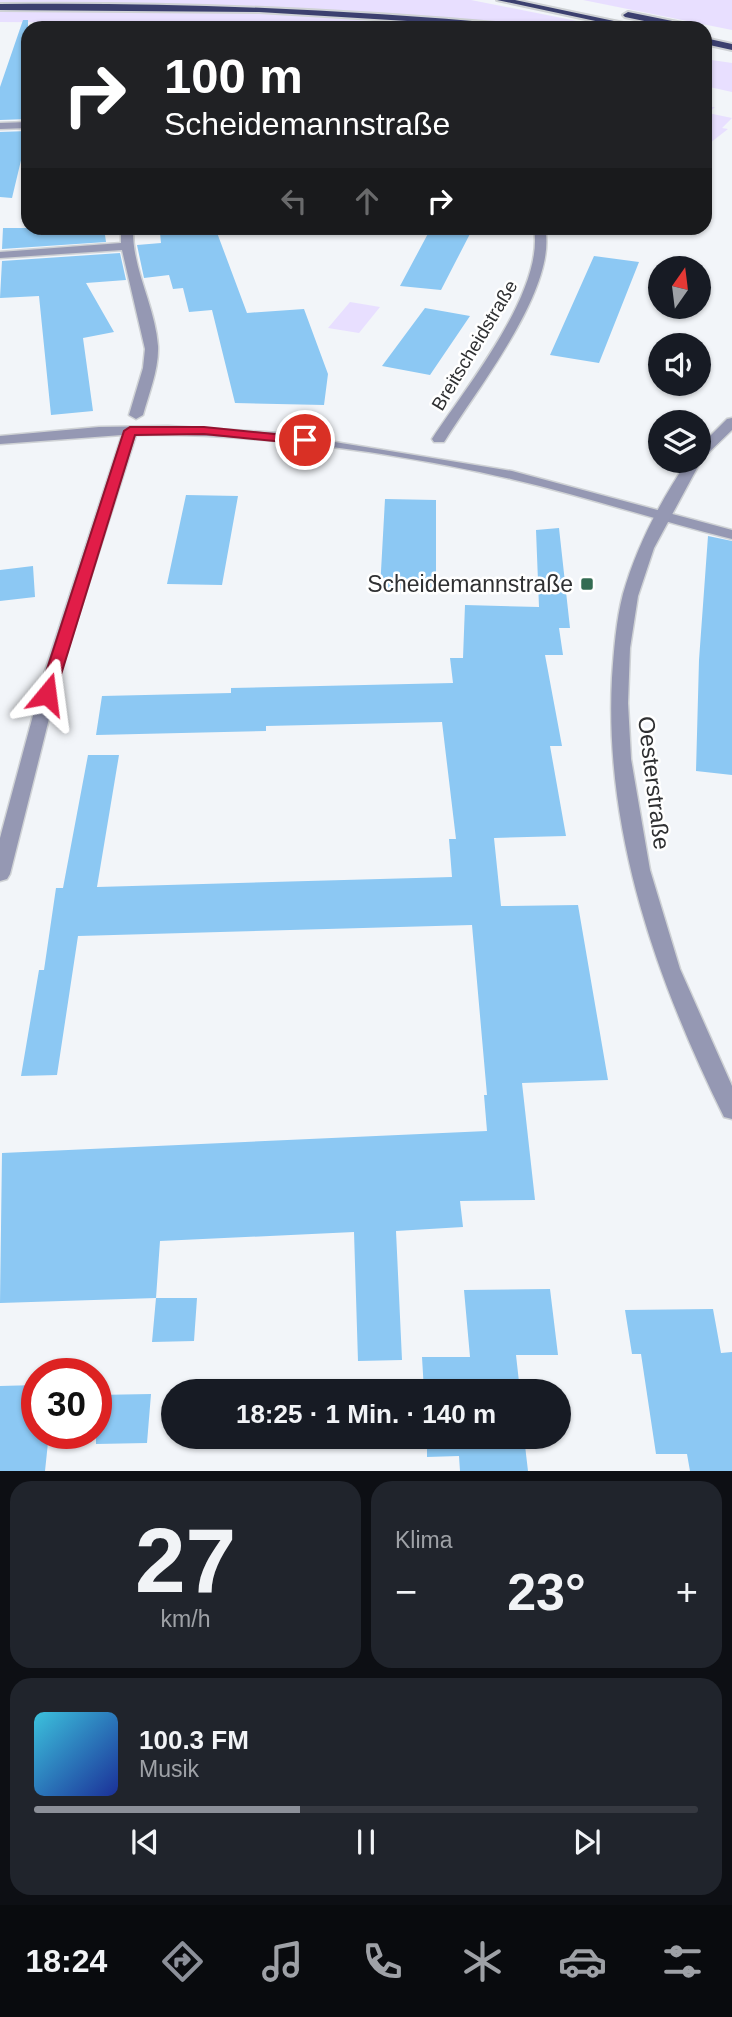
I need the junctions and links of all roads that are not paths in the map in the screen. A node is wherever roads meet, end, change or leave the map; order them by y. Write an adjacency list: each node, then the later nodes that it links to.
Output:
1 (501, 0): 5 (highway)
2 (552, 0): 6 (highway)
3 (0, 7): 4 (highway)
4 (434, 21)
5 (607, 21)
6 (657, 21)
7 (712, 32): 8 (highway)
8 (732, 36)
9 (712, 43): 10 (highway)
10 (732, 47)
11 (712, 53): 12 (highway)
12 (732, 57)
13 (21, 125): 14 (street)
14 (0, 126)
15 (126, 235): 17 (street)
16 (542, 235): 21 (street, Breitscheidstraße)
17 (125, 246): 18 (street); 20 (street)
18 (0, 255)
19 (732, 422): 23 (street, Oesterstraße)
20 (133, 423): 22 (street); 25 (street); 27 (street)
21 (439, 439)
22 (0, 440)
23 (711, 444)
24 (688, 473): 25 (street, Oesterstraße)
25 (663, 516): 26 (street); 28 (street, Oesterstraße)
26 (732, 535)
27 (0, 874)
28 (732, 1110)

